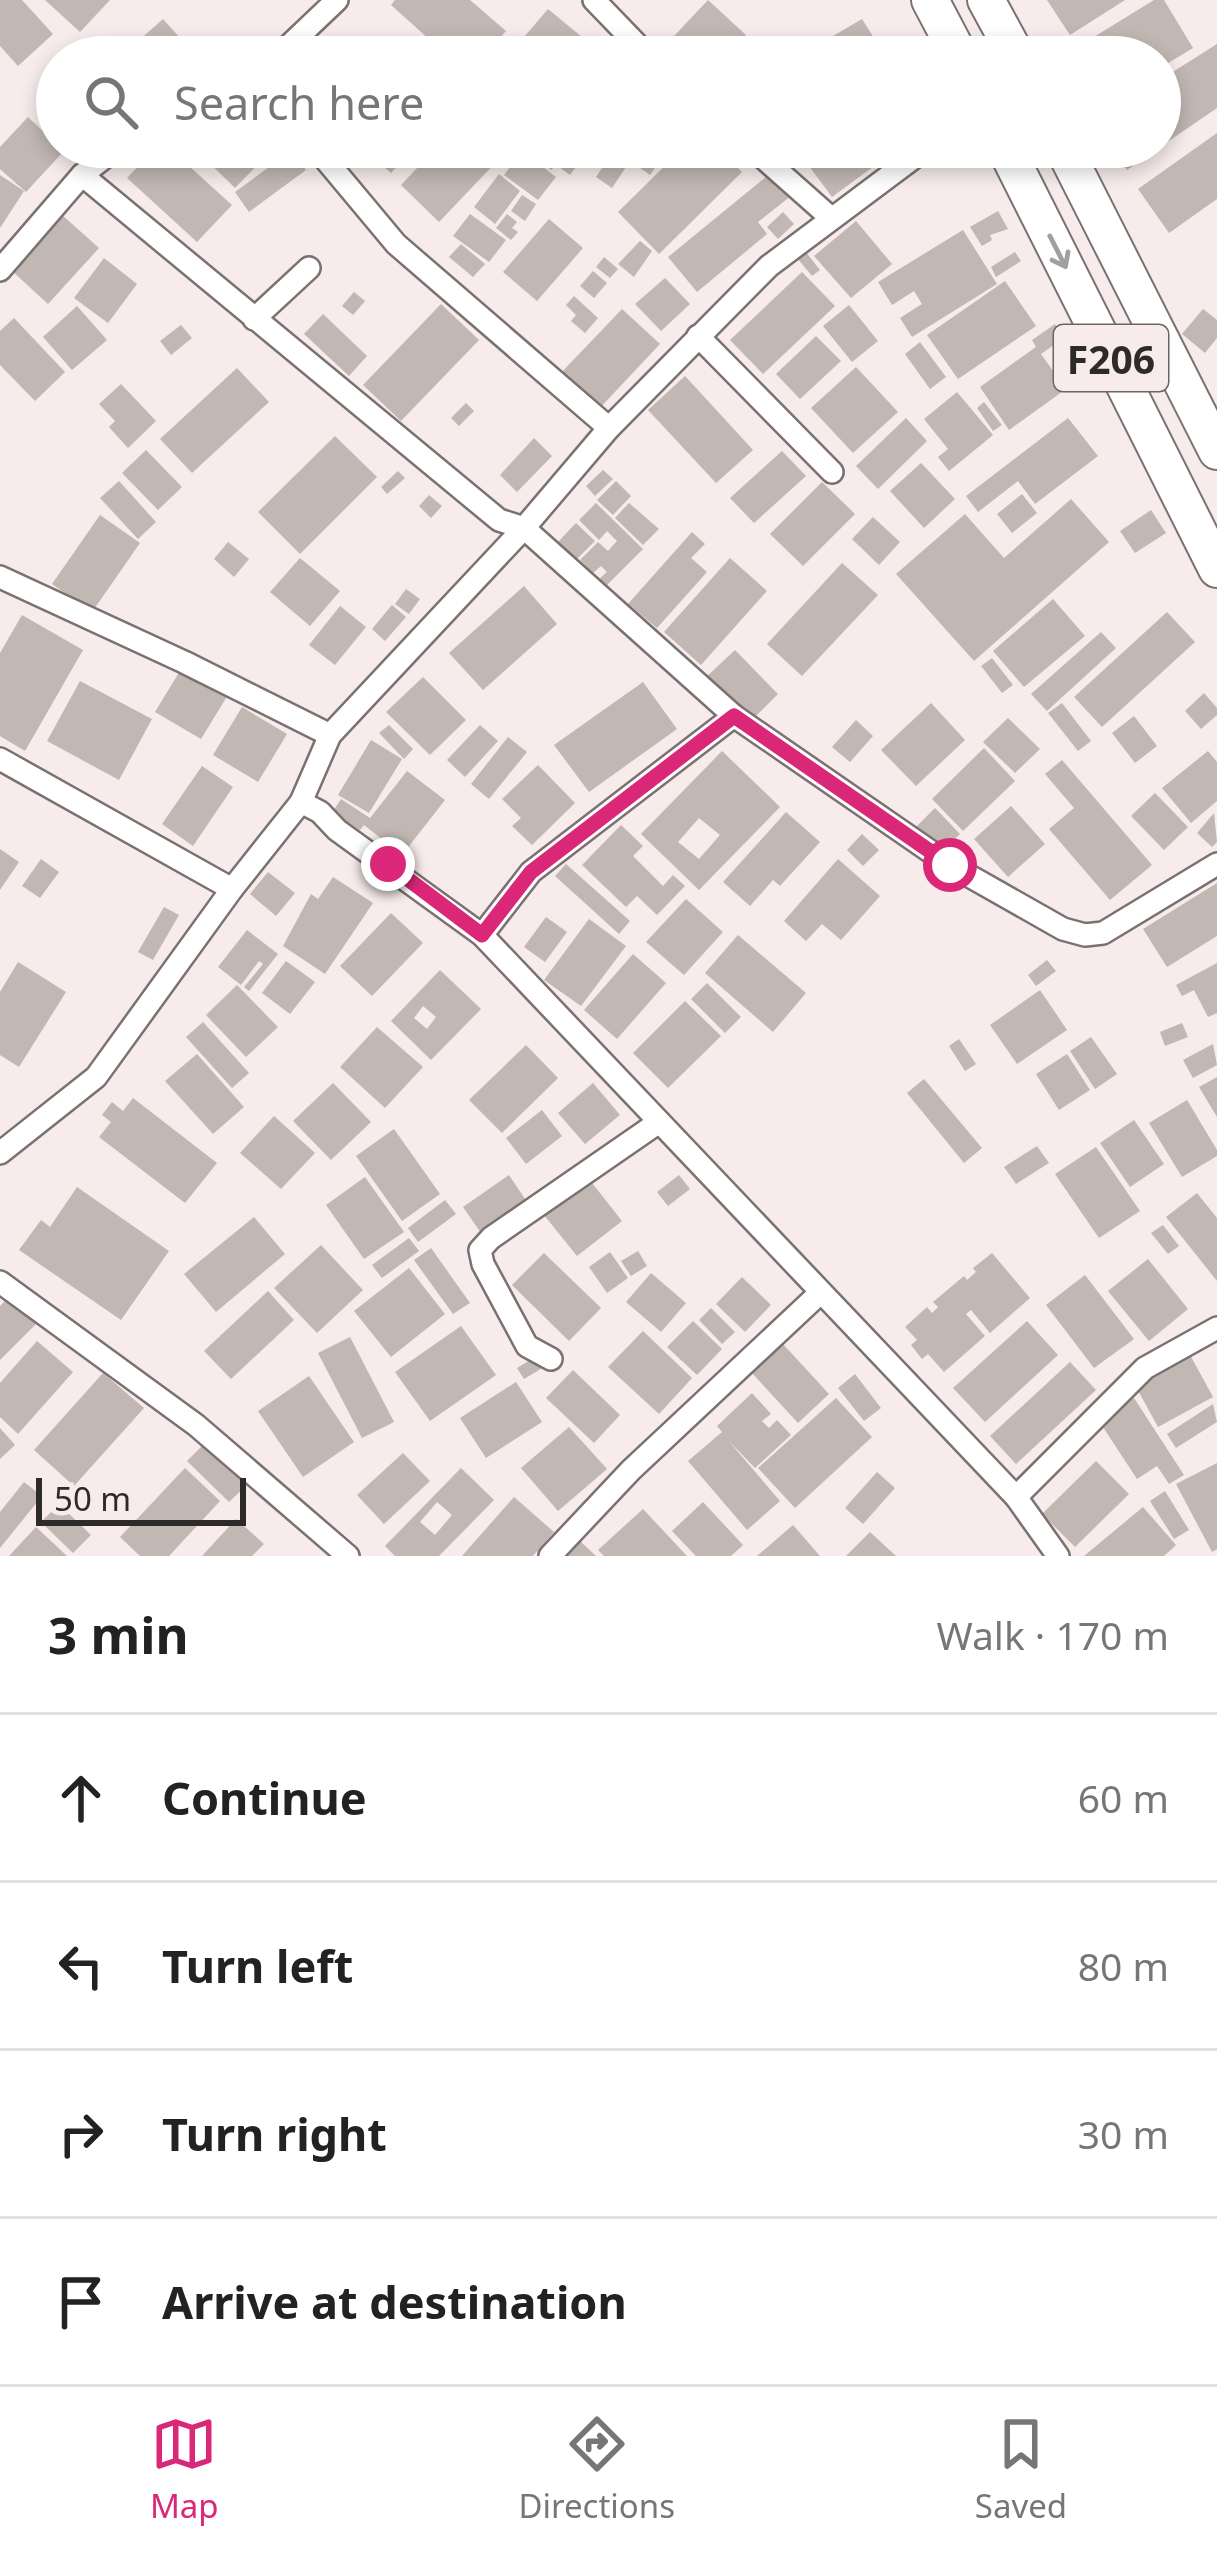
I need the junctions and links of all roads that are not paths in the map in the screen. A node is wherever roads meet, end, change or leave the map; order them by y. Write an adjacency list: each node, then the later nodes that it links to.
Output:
1 (337, 0): 5 (street)
2 (594, 0): 6 (street)
3 (930, 0): 7 (main road)
4 (986, 0): 8 (main road)
5 (300, 36)
6 (629, 36)
7 (949, 36)
8 (1006, 36)
9 (91, 168): 15 (street)
10 (333, 168): 21 (street)
11 (775, 168): 16 (street)
12 (899, 168): 16 (street)
13 (1016, 168): 25 (main road, F206, one-way to 25)
14 (1075, 168): 22 (main road, F206)
15 (82, 175): 18 (street); 19 (street)
16 (831, 218): 20 (street)
17 (309, 268): 19 (street)
18 (0, 270)
19 (254, 320): 24 (street)
20 (698, 336): 21 (street); 23 (street)
21 (609, 428): 24 (street)
22 (1217, 452)
23 (832, 472)
24 (524, 528): 27 (street); 28 (street)
25 (1217, 569)
26 (0, 577): 28 (street)
27 (734, 716): 31 (street); 33 (street)
28 (330, 735): 30 (street)
29 (0, 759): 32 (street)
30 (301, 802): 32 (street); 33 (street)
31 (1217, 864)
32 (232, 889): 35 (street)
33 (482, 935): 34 (street)
34 (659, 1122): 37 (street); 39 (street)
35 (0, 1153)
36 (0, 1282): 41 (street)
37 (820, 1293): 40 (street); 42 (street)
38 (1217, 1328): 40 (street)
39 (551, 1359)
40 (1016, 1497): 43 (street)
41 (348, 1556)
42 (550, 1556)
43 (1058, 1556)

